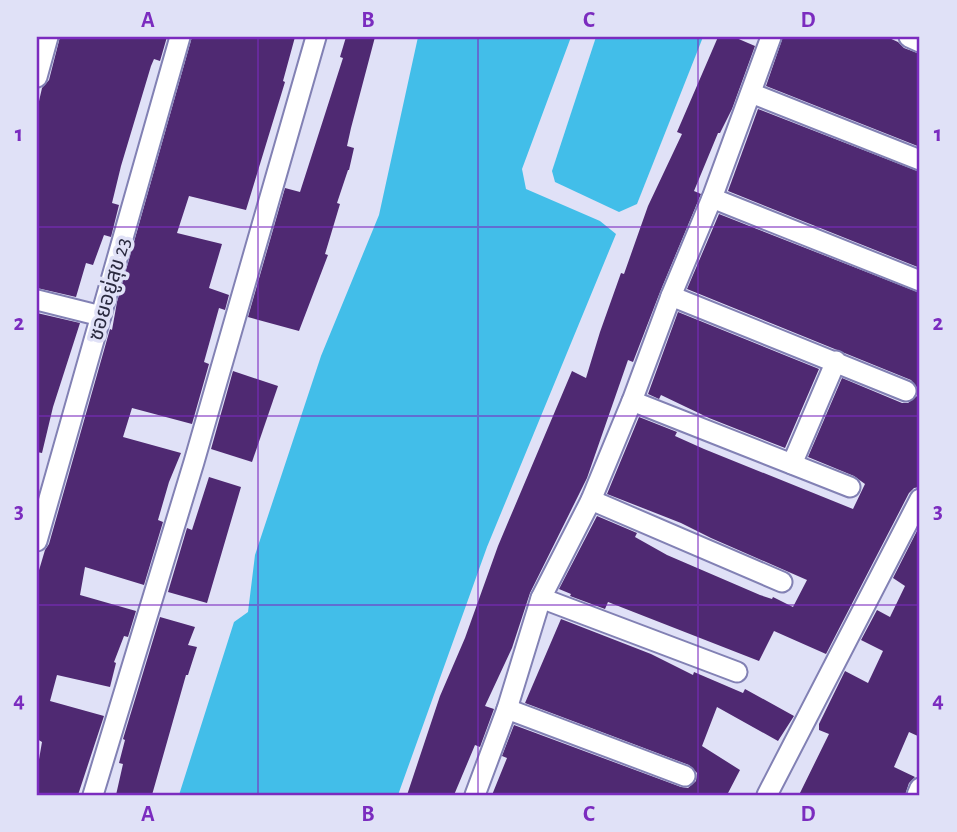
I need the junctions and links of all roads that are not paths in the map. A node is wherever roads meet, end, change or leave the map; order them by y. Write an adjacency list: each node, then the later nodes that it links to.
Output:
1 (48, 37): 7 (street)
2 (180, 37): 14 (street, ซอยอยู่สุข 23)
3 (316, 37): 30 (street)
4 (771, 37): 8 (street)
5 (909, 37): 6 (street)
6 (920, 41)
7 (37, 77)
8 (751, 93): 9 (street); 10 (street)
9 (920, 160)
10 (712, 198): 11 (street); 12 (street)
11 (920, 281)
12 (671, 296): 15 (street); 17 (street)
13 (37, 300): 14 (street)
14 (101, 316): 20 (street, ซอยอยู่สุข 23)
15 (836, 361): 16 (street); 18 (street)
16 (906, 391)
17 (632, 401): 18 (street); 22 (street)
18 (792, 464): 19 (street)
19 (850, 487)
20 (43, 496): 23 (street, ซอยอยู่สุข 23)
21 (920, 499): 32 (street)
22 (591, 500): 24 (street); 25 (street)
23 (37, 541)
24 (782, 582)
25 (541, 598): 26 (street); 27 (street)
26 (737, 672)
27 (507, 709): 28 (street); 31 (street)
28 (685, 776)
29 (920, 788): 33 (street)
30 (93, 795)
31 (475, 795)
32 (767, 795)
33 (917, 795)

